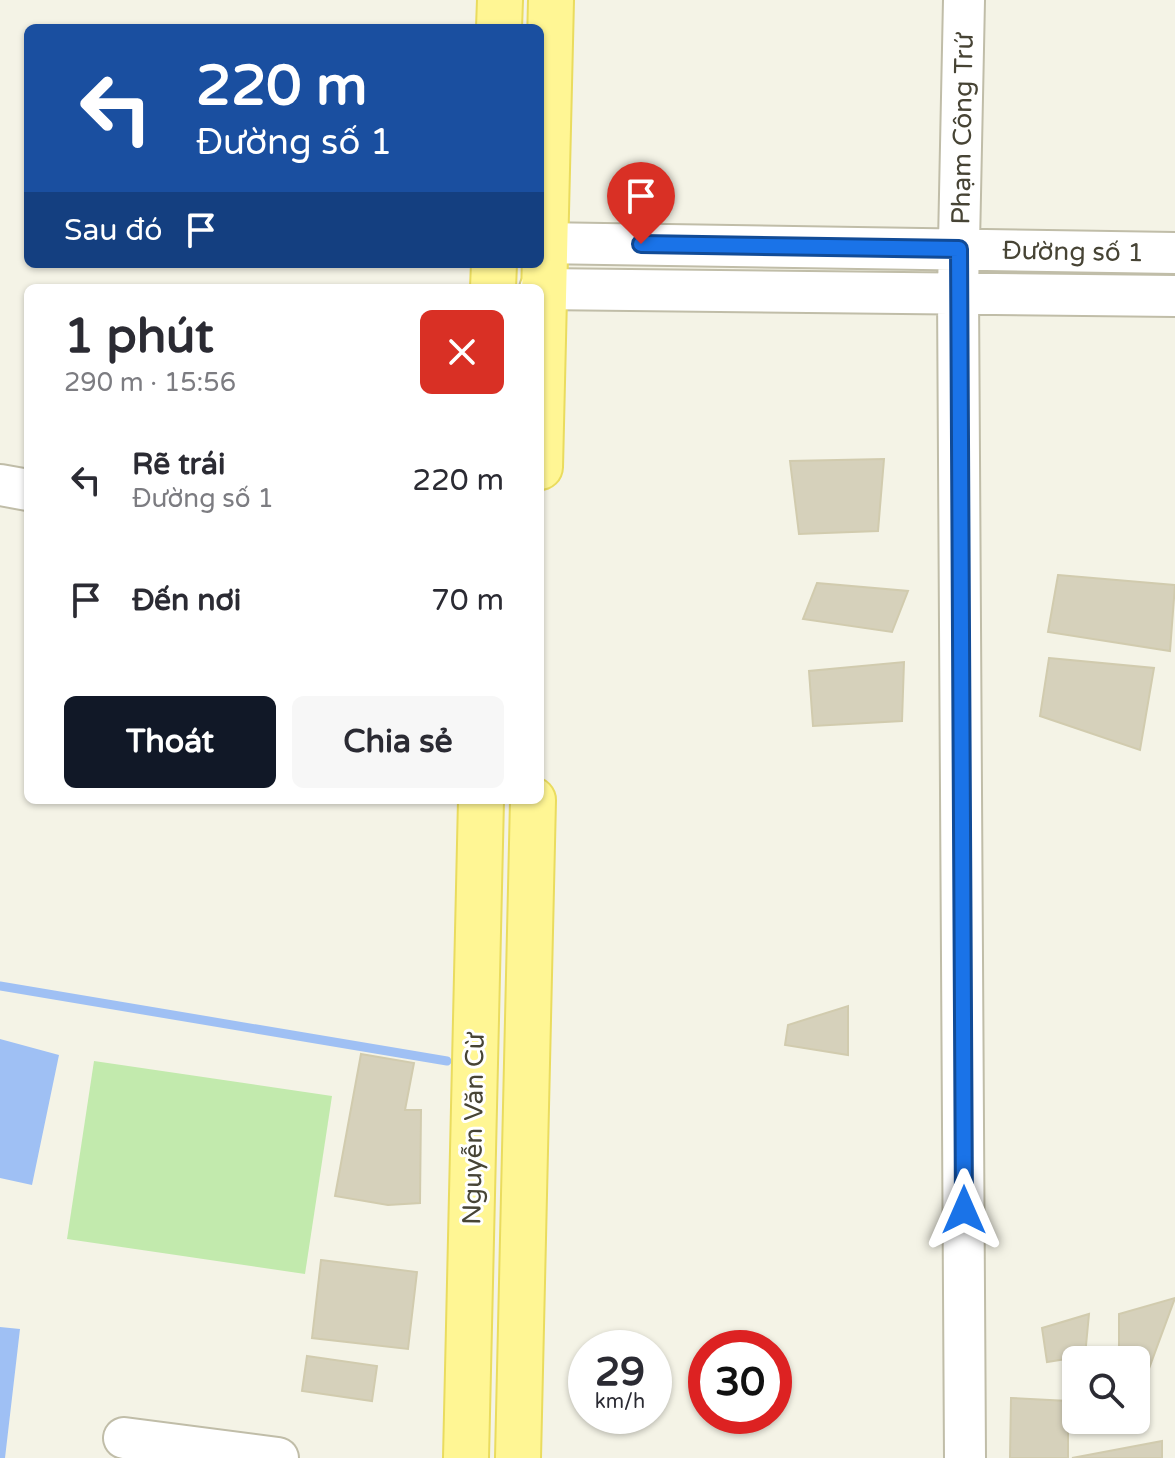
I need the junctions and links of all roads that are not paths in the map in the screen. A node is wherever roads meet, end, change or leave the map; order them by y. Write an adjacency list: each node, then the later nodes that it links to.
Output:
1 (500, 0): 4 (main road)
2 (551, 0): 5 (main road)
3 (964, 0): 7 (street, Phạm Công Trứ)
4 (499, 24)
5 (544, 213)
6 (544, 243): 7 (street, Đường số 1)
7 (959, 249): 8 (street, Đường số 1); 10 (street, Phạm Công Trứ)
8 (1175, 253)
9 (544, 288): 10 (street, Đường số 1)
10 (958, 292): 11 (street, Đường số 1); 20 (street, Phạm Công Trứ)
11 (1175, 296)
12 (0, 485): 13 (street)
13 (24, 489)
14 (481, 804): 18 (main road, Nguyễn Văn Cừ)
15 (533, 804): 19 (main road, Nguyễn Văn Cừ)
16 (124, 1438): 17 (street)
17 (278, 1458)
18 (466, 1458)
19 (518, 1458)
20 (965, 1458)

